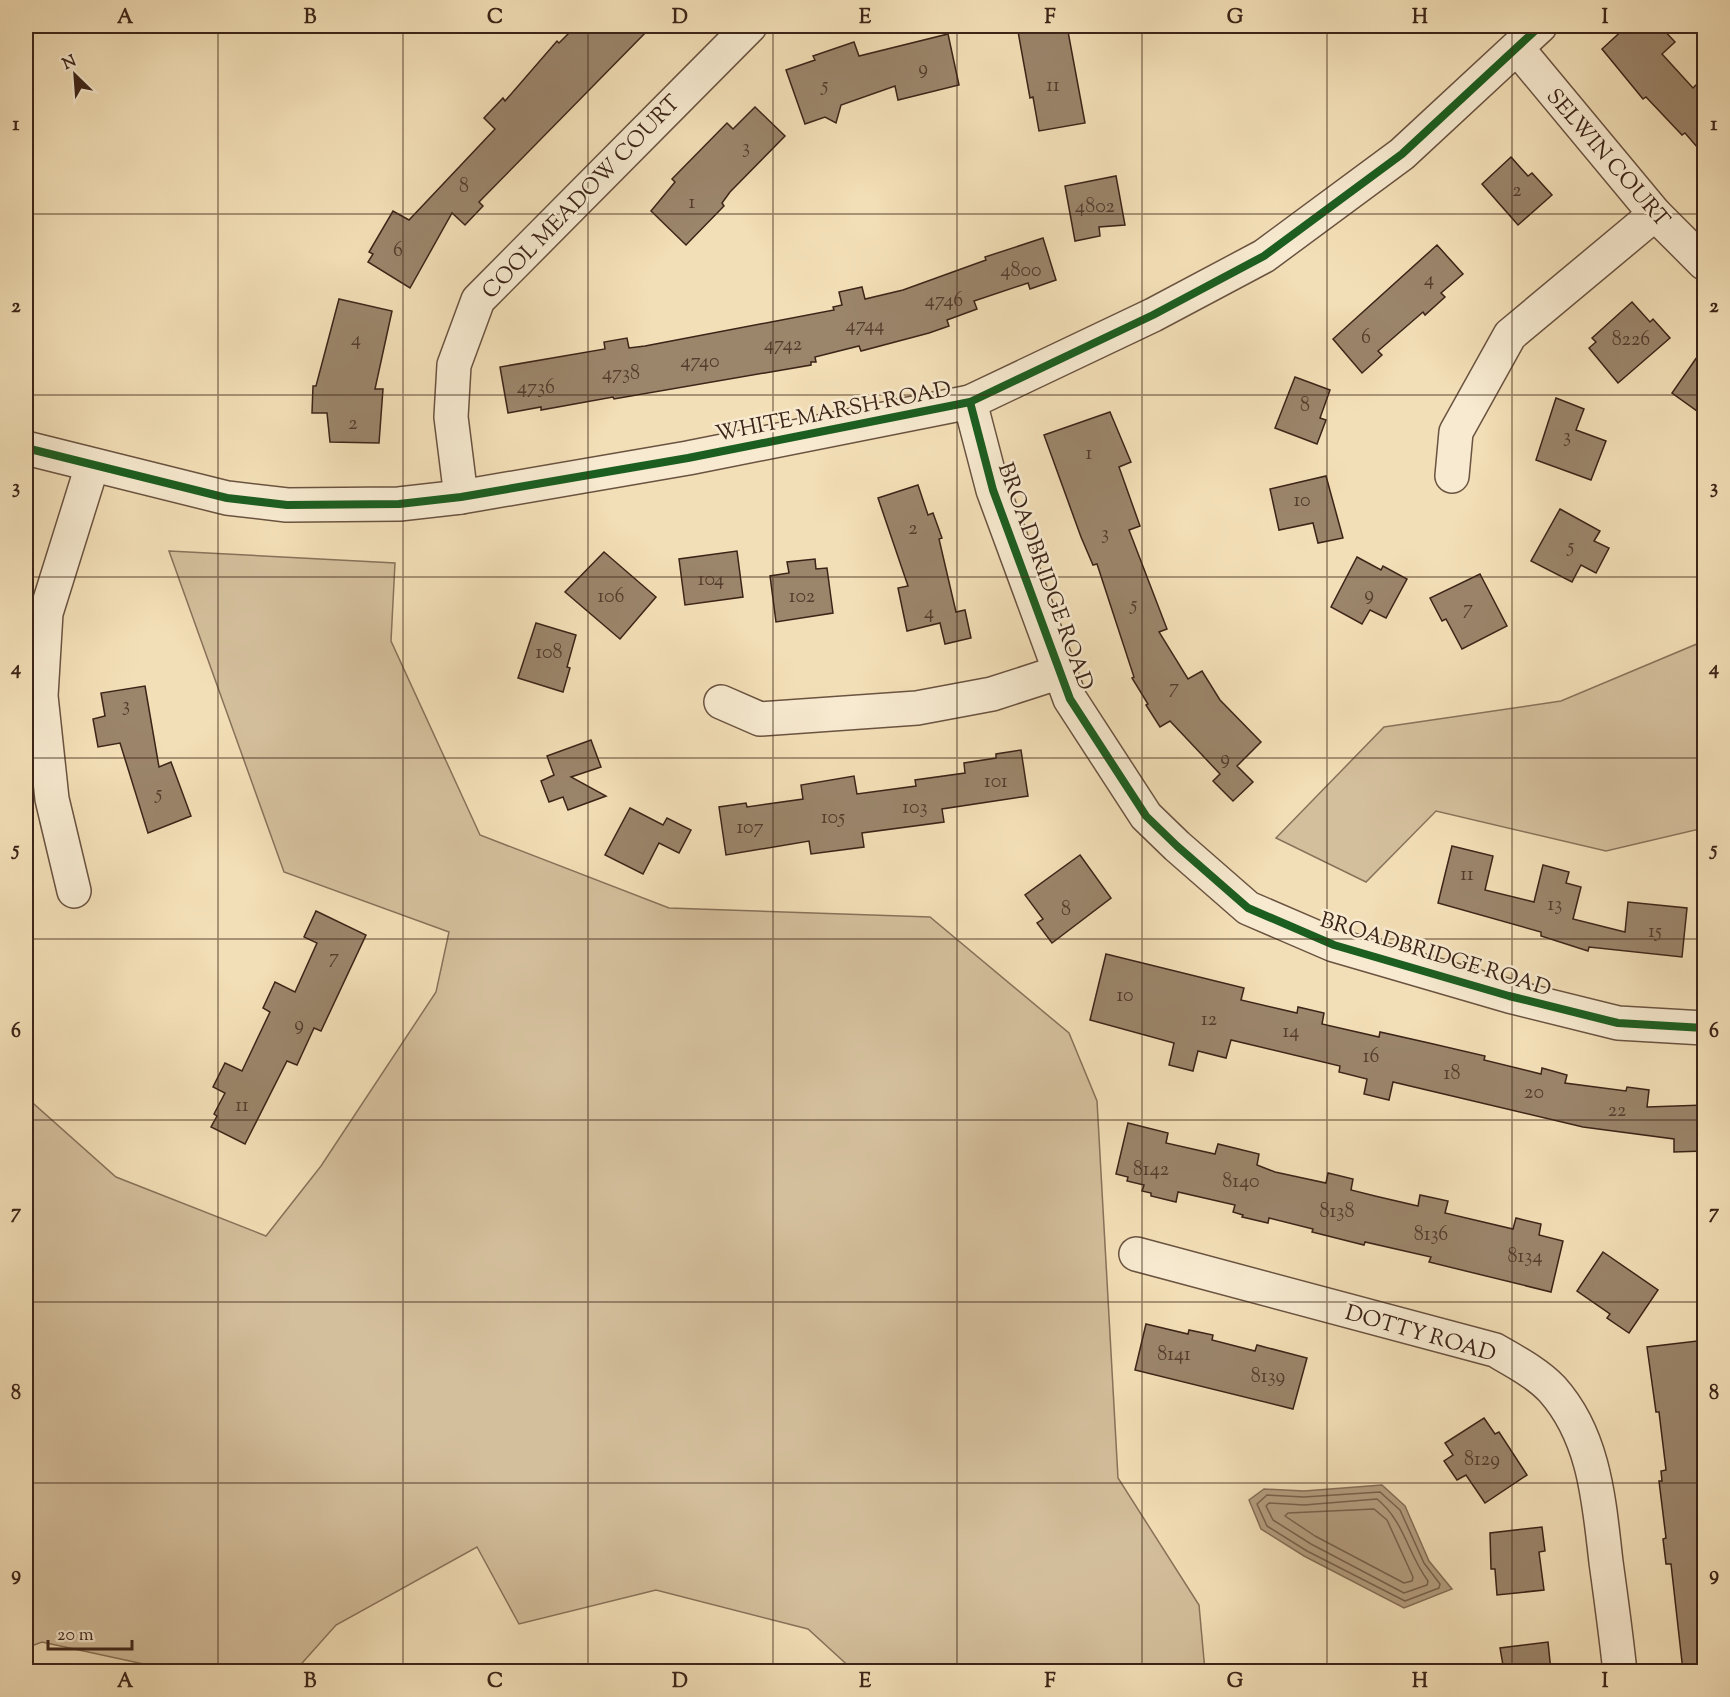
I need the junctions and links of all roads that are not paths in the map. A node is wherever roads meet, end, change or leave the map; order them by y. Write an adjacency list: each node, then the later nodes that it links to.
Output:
1 (750, 26): 10 (street, COOL MEADOW COURT)
2 (1540, 26): 3 (street, WHITE MARSH ROAD)
3 (1517, 48): 4 (street, SELWIN COURT); 6 (street, WHITE MARSH ROAD)
4 (1655, 214): 5 (street, SELWIN COURT); 9 (street)
5 (1704, 263)
6 (970, 402): 10 (street, WHITE MARSH ROAD); 11 (street, BROADBRIDGE ROAD)
7 (26, 448): 8 (street, WHITE MARSH ROAD)
8 (92, 466): 10 (street, WHITE MARSH ROAD); 13 (street)
9 (1452, 476)
10 (461, 497)
11 (1060, 672): 12 (street); 14 (street, BROADBRIDGE ROAD)
12 (721, 702)
13 (74, 891)
14 (1704, 1028)
15 (1136, 1254): 16 (street, DOTTY ROAD)
16 (1620, 1671)

